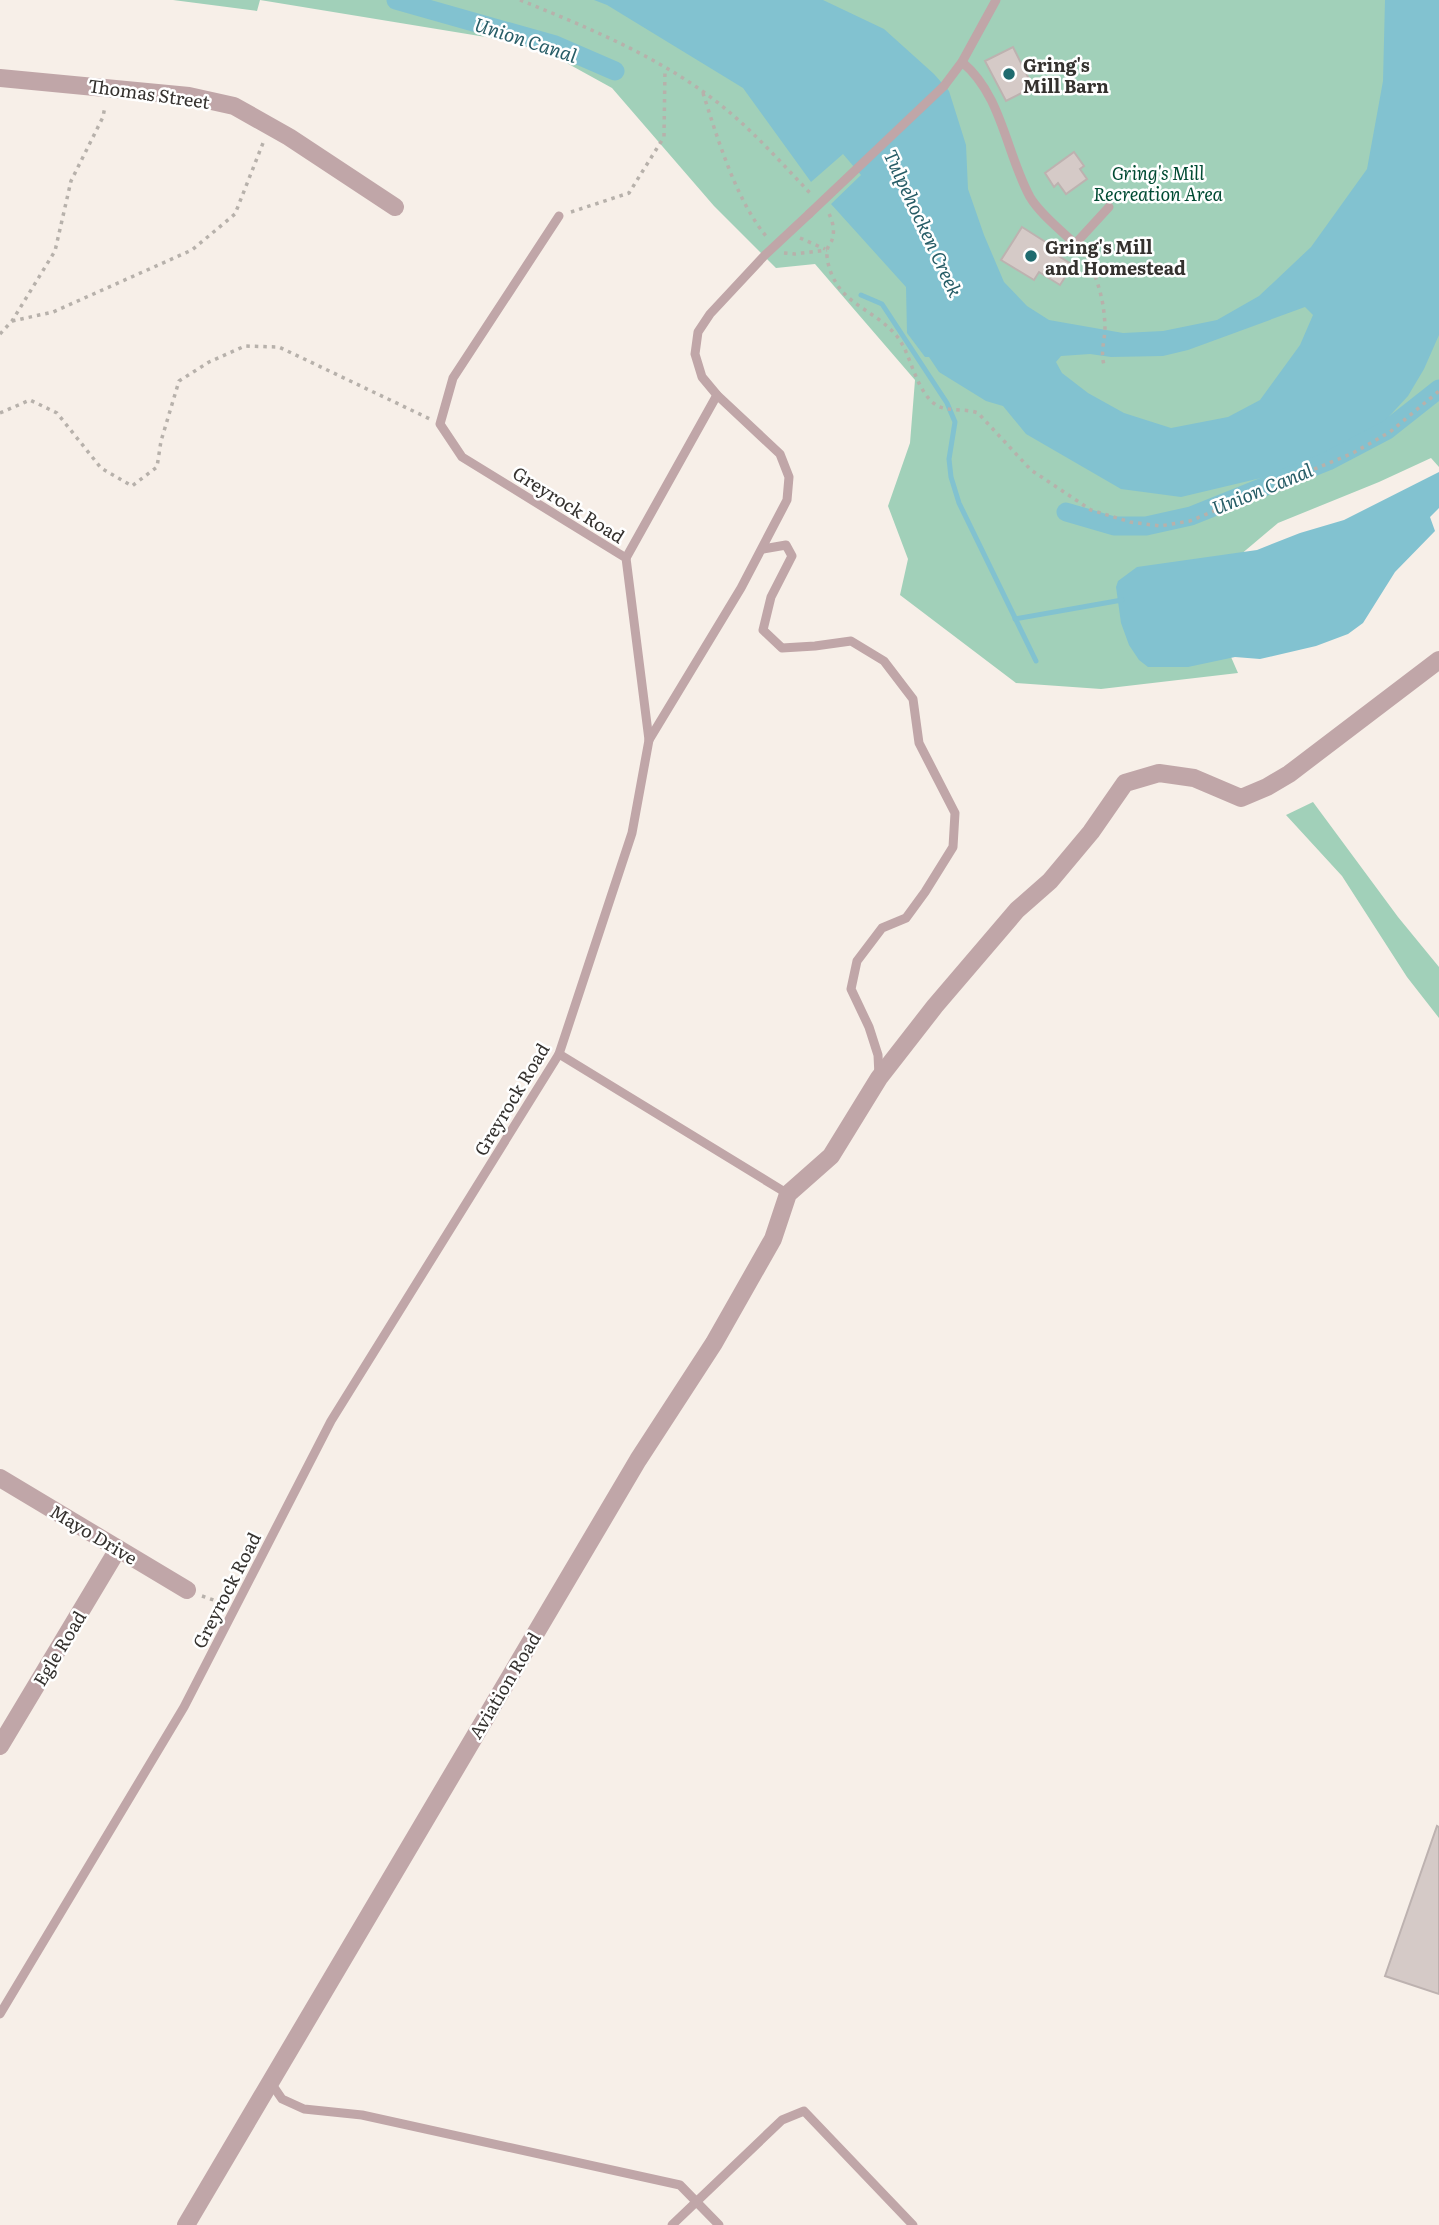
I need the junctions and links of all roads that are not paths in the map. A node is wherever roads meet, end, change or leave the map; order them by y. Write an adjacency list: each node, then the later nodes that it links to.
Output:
1 (996, 0): 2 (lane)
2 (962, 62): 5 (lane); 7 (lane, bridge)
3 (0, 78): 4 (street, Thomas Street)
4 (395, 207)
5 (1109, 207)
6 (559, 216): 9 (lane, Greyrock Road)
7 (717, 395): 8 (lane); 9 (lane)
8 (763, 549): 11 (lane); 13 (lane)
9 (626, 558): 11 (lane, Greyrock Road)
10 (1439, 660): 13 (street)
11 (649, 740): 12 (lane, Greyrock Road)
12 (559, 1054): 14 (lane); 19 (lane, Greyrock Road)
13 (879, 1078): 14 (street)
14 (788, 1194): 20 (street, Aviation Road)
15 (0, 1478): 16 (street, Mayo Drive)
16 (118, 1549): 17 (street, Mayo Drive); 18 (street, Egle Road)
17 (187, 1590)
18 (0, 1746)
19 (0, 2014)
20 (271, 2083): 21 (lane); 22 (street, Aviation Road)
21 (697, 2202): 23 (lane); 24 (lane); 25 (lane)
22 (186, 2225)
23 (672, 2225)
24 (719, 2225)
25 (913, 2225)

